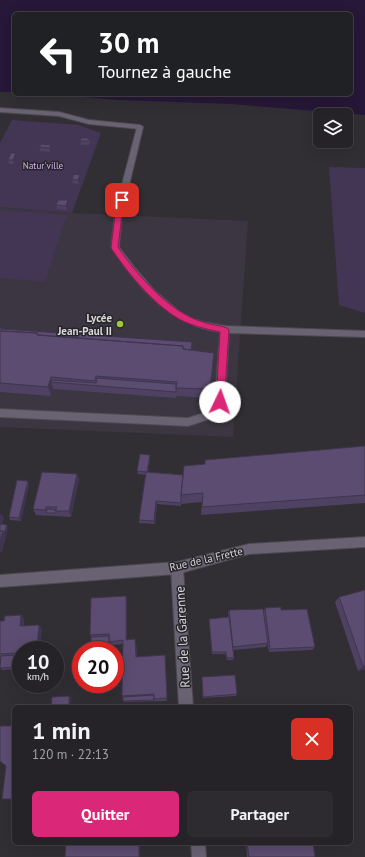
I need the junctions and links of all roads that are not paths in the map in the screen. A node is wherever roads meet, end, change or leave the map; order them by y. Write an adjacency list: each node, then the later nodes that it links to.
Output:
1 (0, 110): 2 (street)
2 (225, 330): 3 (street); 4 (street)
3 (365, 334)
4 (0, 413)
5 (365, 542): 6 (street, Rue de la Frette)
6 (178, 568): 7 (street, Rue de la Frette); 8 (street, Rue de la Garenne)
7 (0, 581)
8 (186, 705)
9 (198, 845): 10 (street)
10 (200, 857)

